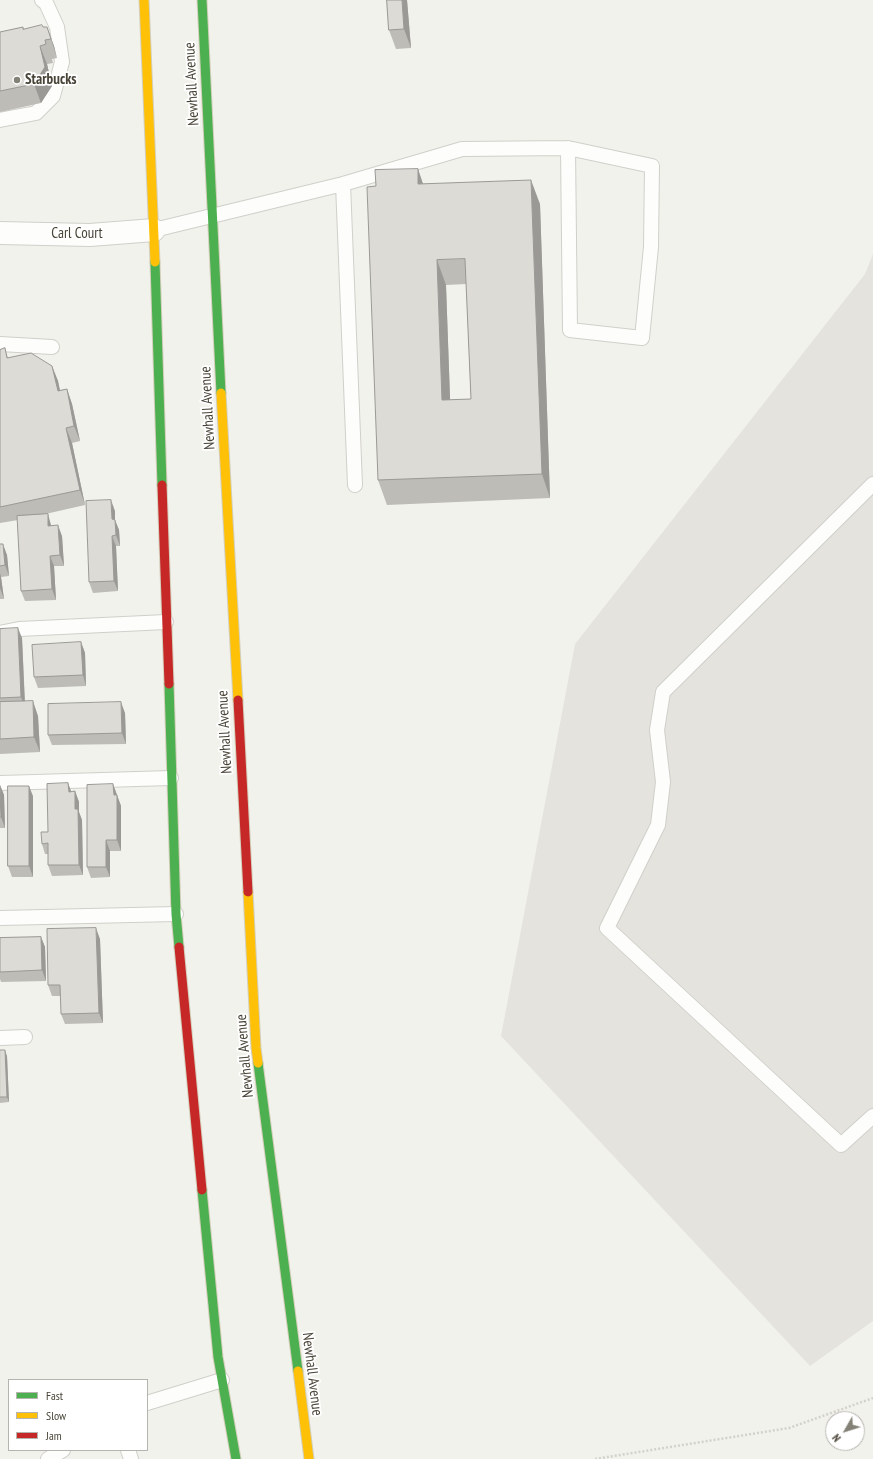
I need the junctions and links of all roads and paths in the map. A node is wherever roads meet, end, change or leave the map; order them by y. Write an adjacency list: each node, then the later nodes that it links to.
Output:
1 (42, 0): 4 (lane)
2 (144, 0): 8 (main road)
3 (202, 0): 7 (main road, Newhall Avenue)
4 (0, 120)
5 (568, 148): 5 (lane); 6 (lane)
6 (343, 184): 7 (lane); 13 (lane)
7 (212, 216): 8 (lane); 29 (main road, Newhall Avenue)
8 (154, 230): 9 (street, Carl Court); 14 (main road)
9 (0, 233)
10 (0, 344): 11 (lane)
11 (52, 347)
12 (873, 484): 22 (lane)
13 (355, 486)
14 (166, 622): 15 (lane); 16 (main road)
15 (0, 633)
16 (171, 778): 17 (lane); 18 (main road)
17 (0, 783)
18 (176, 914): 19 (lane); 23 (main road)
19 (0, 918)
20 (25, 1037): 21 (lane)
21 (0, 1038)
22 (873, 1116)
23 (222, 1380): 25 (lane); 28 (main road)
24 (873, 1398): 30 (path)
25 (148, 1403)
26 (61, 1451): 27 (lane)
27 (48, 1459)
28 (236, 1459)
29 (309, 1459)
30 (595, 1459)

